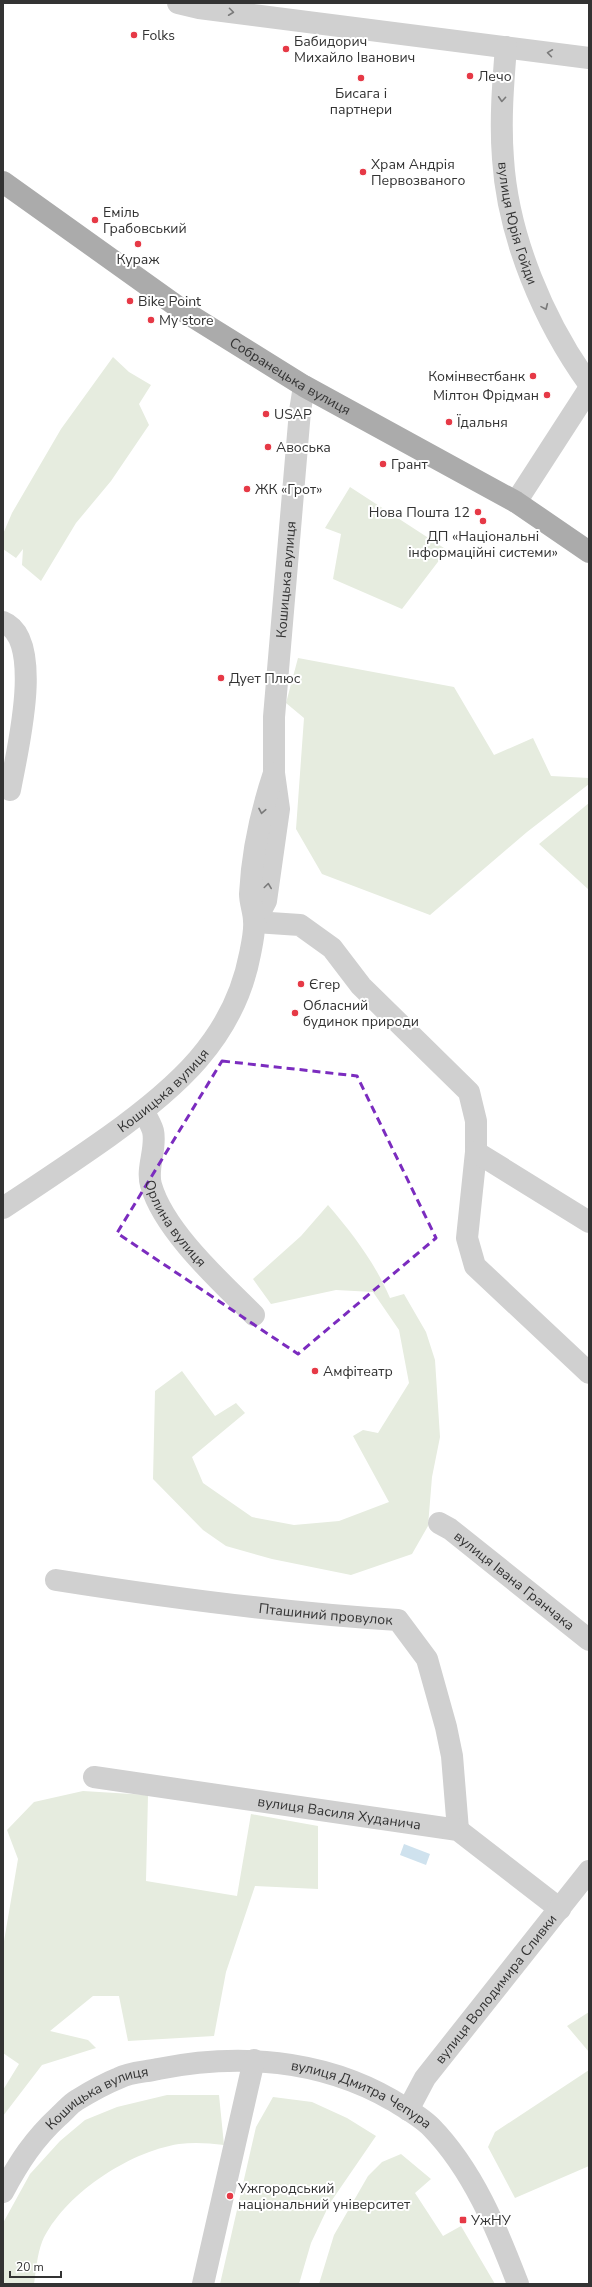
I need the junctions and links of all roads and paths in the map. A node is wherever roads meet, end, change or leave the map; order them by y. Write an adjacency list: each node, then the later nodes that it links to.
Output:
1 (178, 3): 2 (street, one-way to 2)
2 (277, 10): 3 (street)
3 (506, 47): 4 (street, one-way to 3); 6 (street, вулиця Юрія Гойди, one-way to 6)
4 (589, 58)
5 (3, 182): 7 (main road, Собранецька вулиця)
6 (589, 384)
7 (304, 386): 9 (main road, Собранецька вулиця); 13 (street, Кошицька вулиця)
8 (589, 388): 9 (street)
9 (516, 502): 10 (main road, Собранецька вулиця)
10 (589, 552)
11 (3, 622): 12 (street)
12 (10, 790)
13 (254, 922): 14 (street, Кошицька вулиця); 15 (street)
14 (144, 1111): 16 (street, Кошицька вулиця); 18 (street, Орлина вулиця)
15 (476, 1152): 17 (street); 19 (street)
16 (3, 1208)
17 (589, 1222)
18 (254, 1315)
19 (589, 1373)
20 (439, 1523): 22 (street, вулиця Івана Гранчака)
21 (56, 1580): 24 (street, Пташиний провулок)
22 (589, 1640)
23 (94, 1777): 24 (street, вулиця Василя Худанича)
24 (458, 1830): 26 (street, вулиця Василя Худанича)
25 (589, 1871): 26 (street, вулиця Володимира Сливки)
26 (560, 1909): 29 (street, вулиця Володимира Сливки)
27 (226, 2060): 28 (street, вулиця Дмитра Чепура); 30 (street, Кошицька вулиця)
28 (254, 2060): 29 (street, вулиця Дмитра Чепура); 31 (street)
29 (408, 2110): 32 (street, вулиця Дмитра Чепура)
30 (3, 2192)
31 (203, 2284)
32 (518, 2284)

